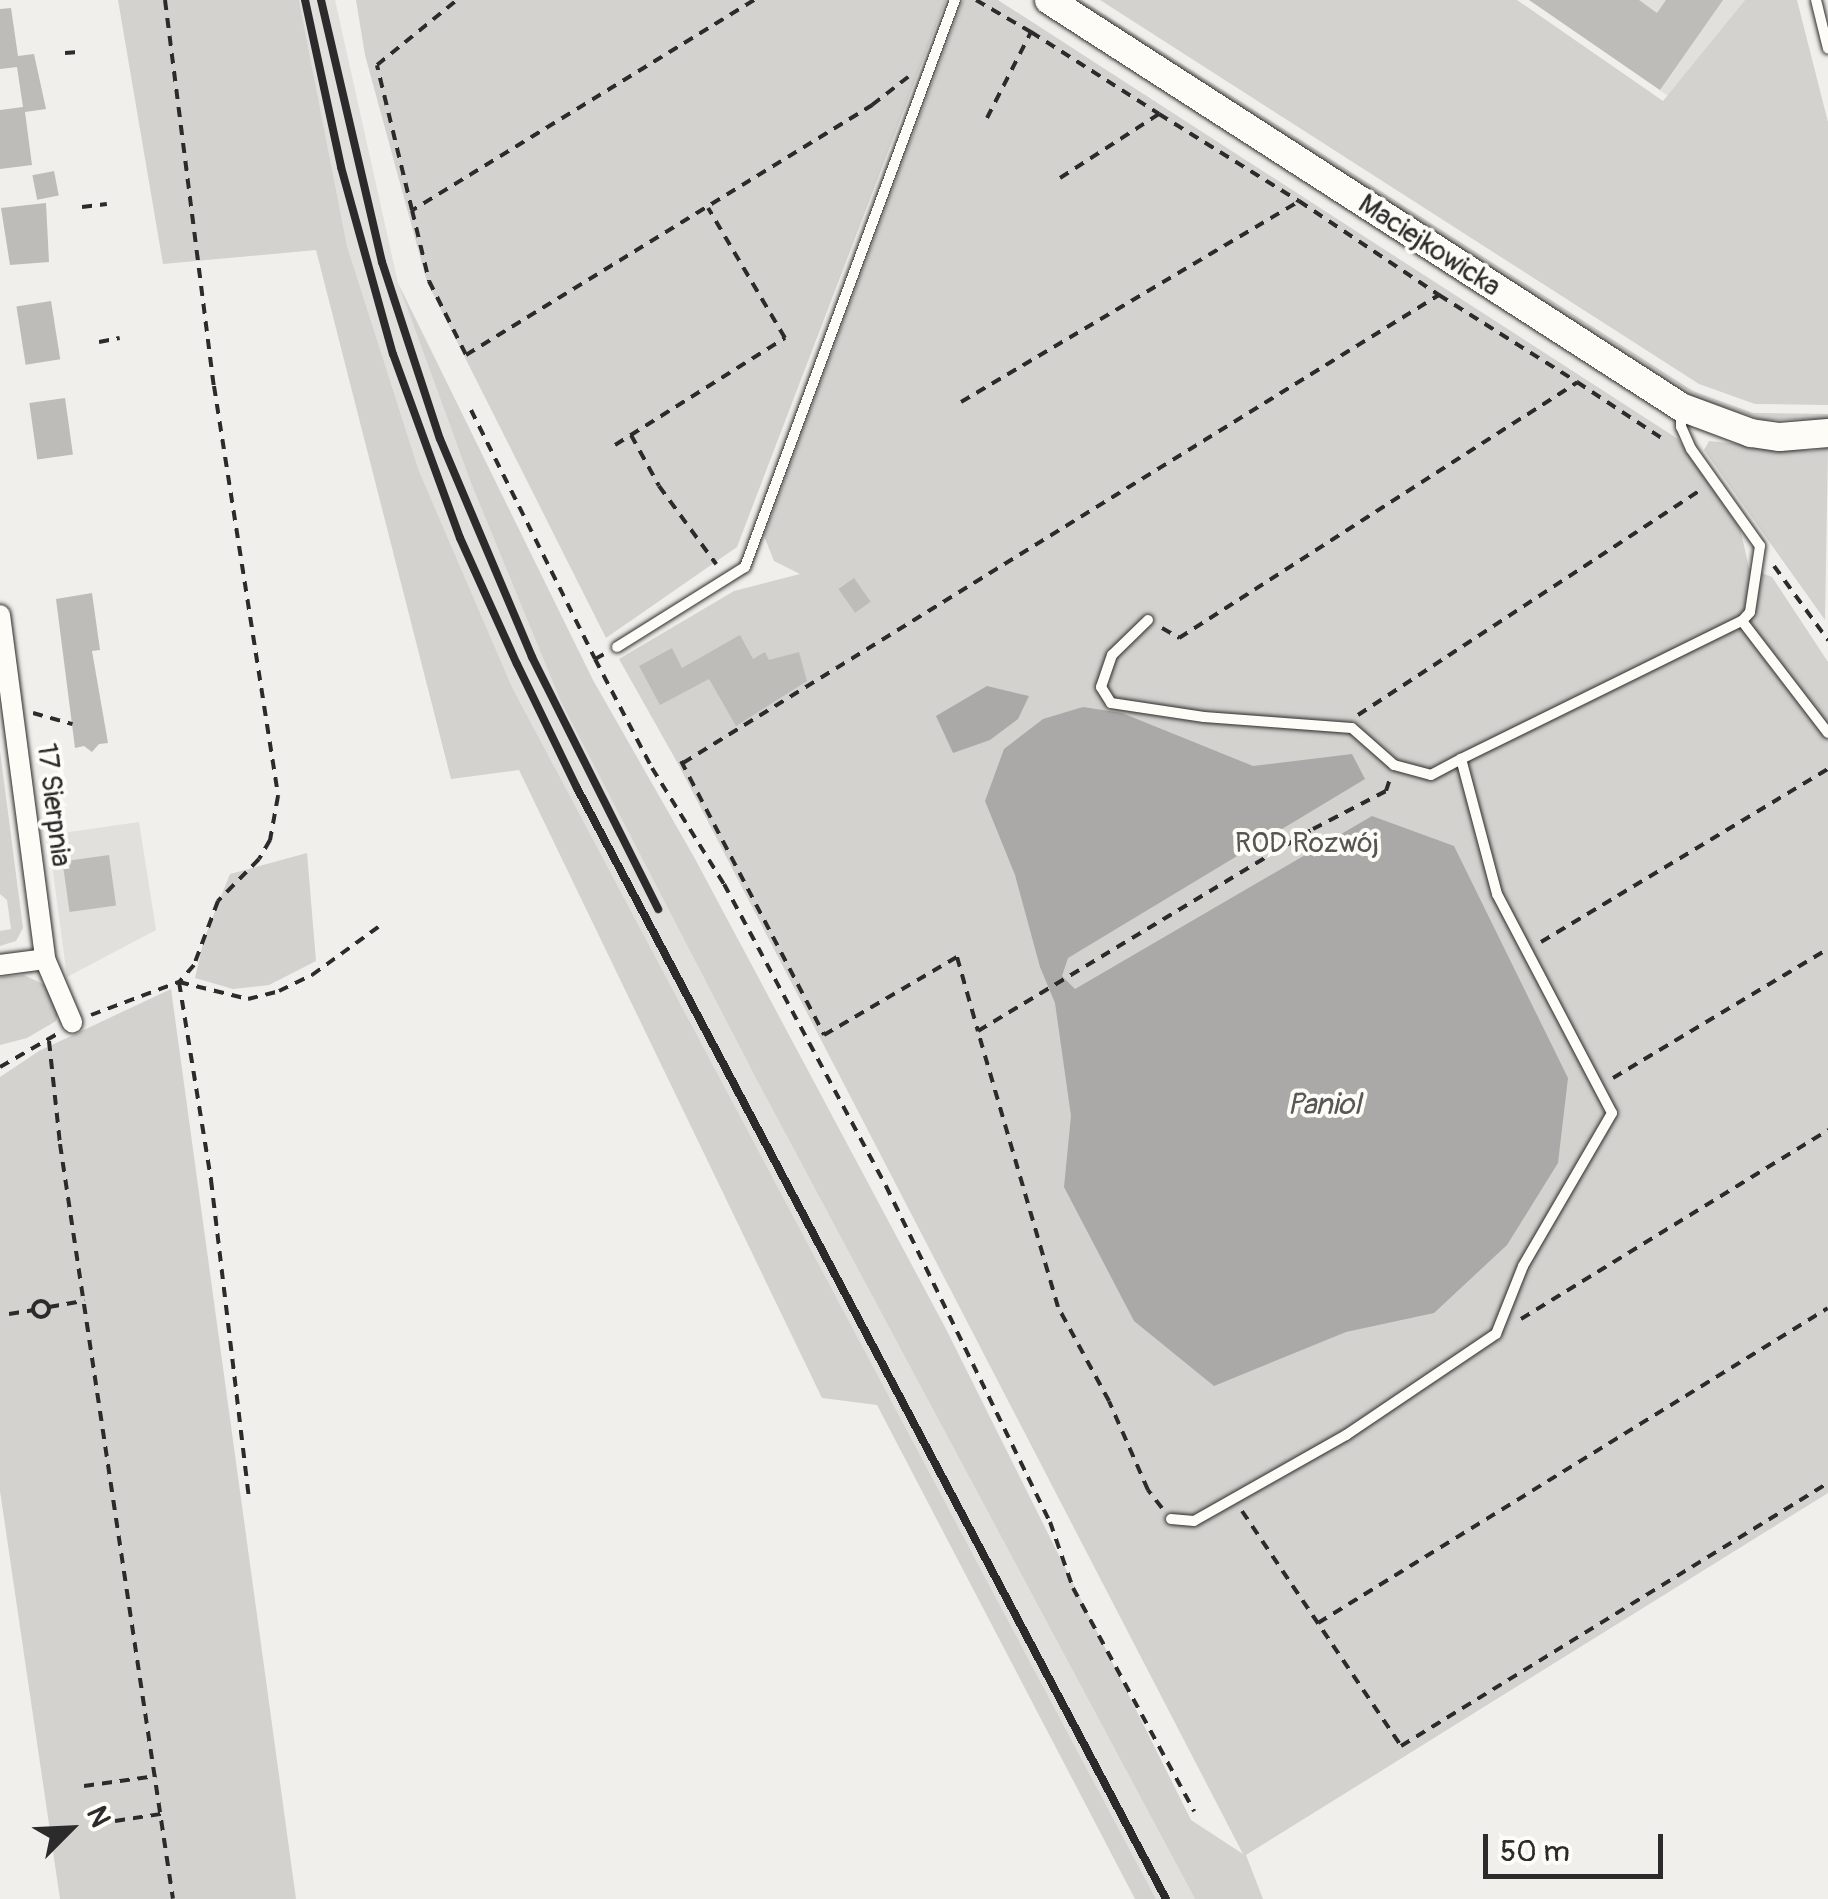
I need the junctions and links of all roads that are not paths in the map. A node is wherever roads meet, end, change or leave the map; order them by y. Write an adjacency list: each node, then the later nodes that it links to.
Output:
1 (956, 0): 10 (lane)
2 (1050, 0): 5 (street, Maciejkowicka)
3 (1821, 6): 4 (lane)
4 (1828, 49)
5 (1681, 407): 6 (street, Maciejkowicka); 9 (lane)
6 (1828, 433)
7 (0, 615): 11 (street, 17 Sierpnia)
8 (1148, 620): 13 (lane)
9 (1742, 621): 12 (lane); 13 (lane)
10 (617, 647)
11 (3, 659): 14 (street, 17 Sierpnia)
12 (1828, 733)
13 (1461, 759): 17 (lane)
14 (45, 959): 15 (street); 16 (street, 17 Sierpnia)
15 (0, 965)
16 (72, 1022)
17 (1171, 1519)

